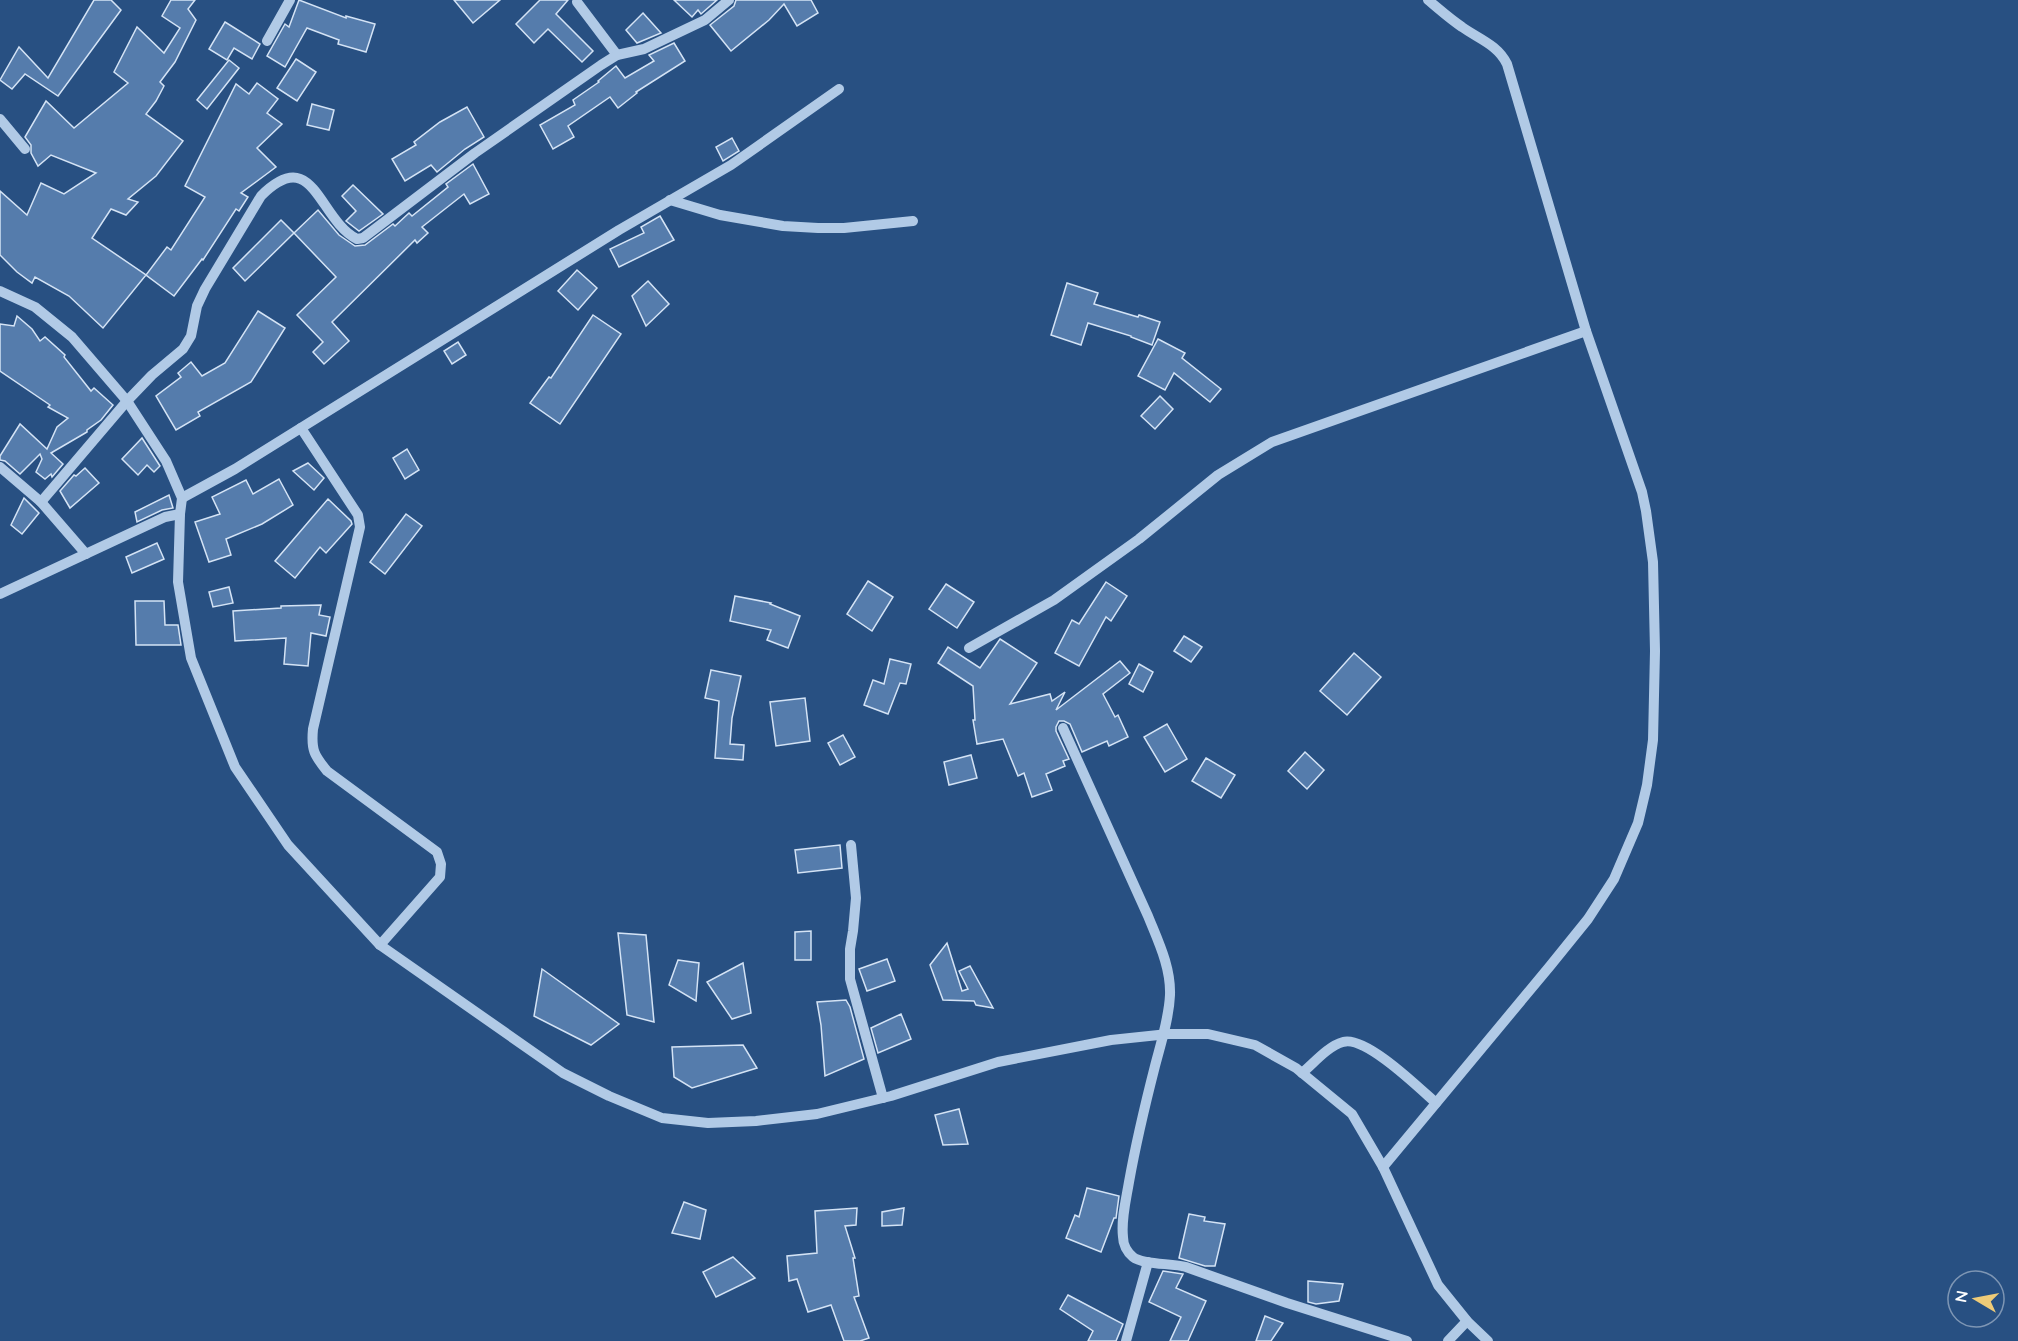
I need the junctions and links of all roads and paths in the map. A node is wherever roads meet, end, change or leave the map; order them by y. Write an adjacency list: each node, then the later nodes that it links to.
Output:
1 (290, 0): 5 (street)
2 (729, 0): 6 (street)
3 (1428, 0): 13 (street)
4 (577, 2): 6 (street)
5 (267, 40)
6 (617, 56): 14 (street)
7 (839, 89): 10 (street)
8 (0, 119): 9 (street)
9 (25, 149)
10 (670, 200): 11 (street); 15 (street)
11 (913, 220)
12 (0, 291): 14 (street)
13 (1586, 331): 22 (street); 29 (street)
14 (127, 401): 17 (street); 18 (street)
15 (301, 428): 17 (street); 25 (street)
16 (0, 467): 18 (street)
17 (182, 498): 19 (street)
18 (41, 502): 20 (street)
19 (180, 514): 20 (street); 25 (street)
20 (86, 555): 21 (street)
21 (0, 594)
22 (969, 648)
23 (1064, 728): 26 (street)
24 (851, 845): 28 (street)
25 (380, 945): 28 (street)
26 (1163, 1035): 27 (street); 28 (street); 31 (street)
27 (1302, 1073): 29 (street); 30 (street)
28 (884, 1098)
29 (1436, 1102): 30 (street)
30 (1383, 1167): 32 (street)
31 (1148, 1262): 33 (street); 34 (street)
32 (1467, 1321): 35 (street); 36 (street)
33 (1126, 1341)
34 (1407, 1341)
35 (1448, 1341)
36 (1488, 1341)

